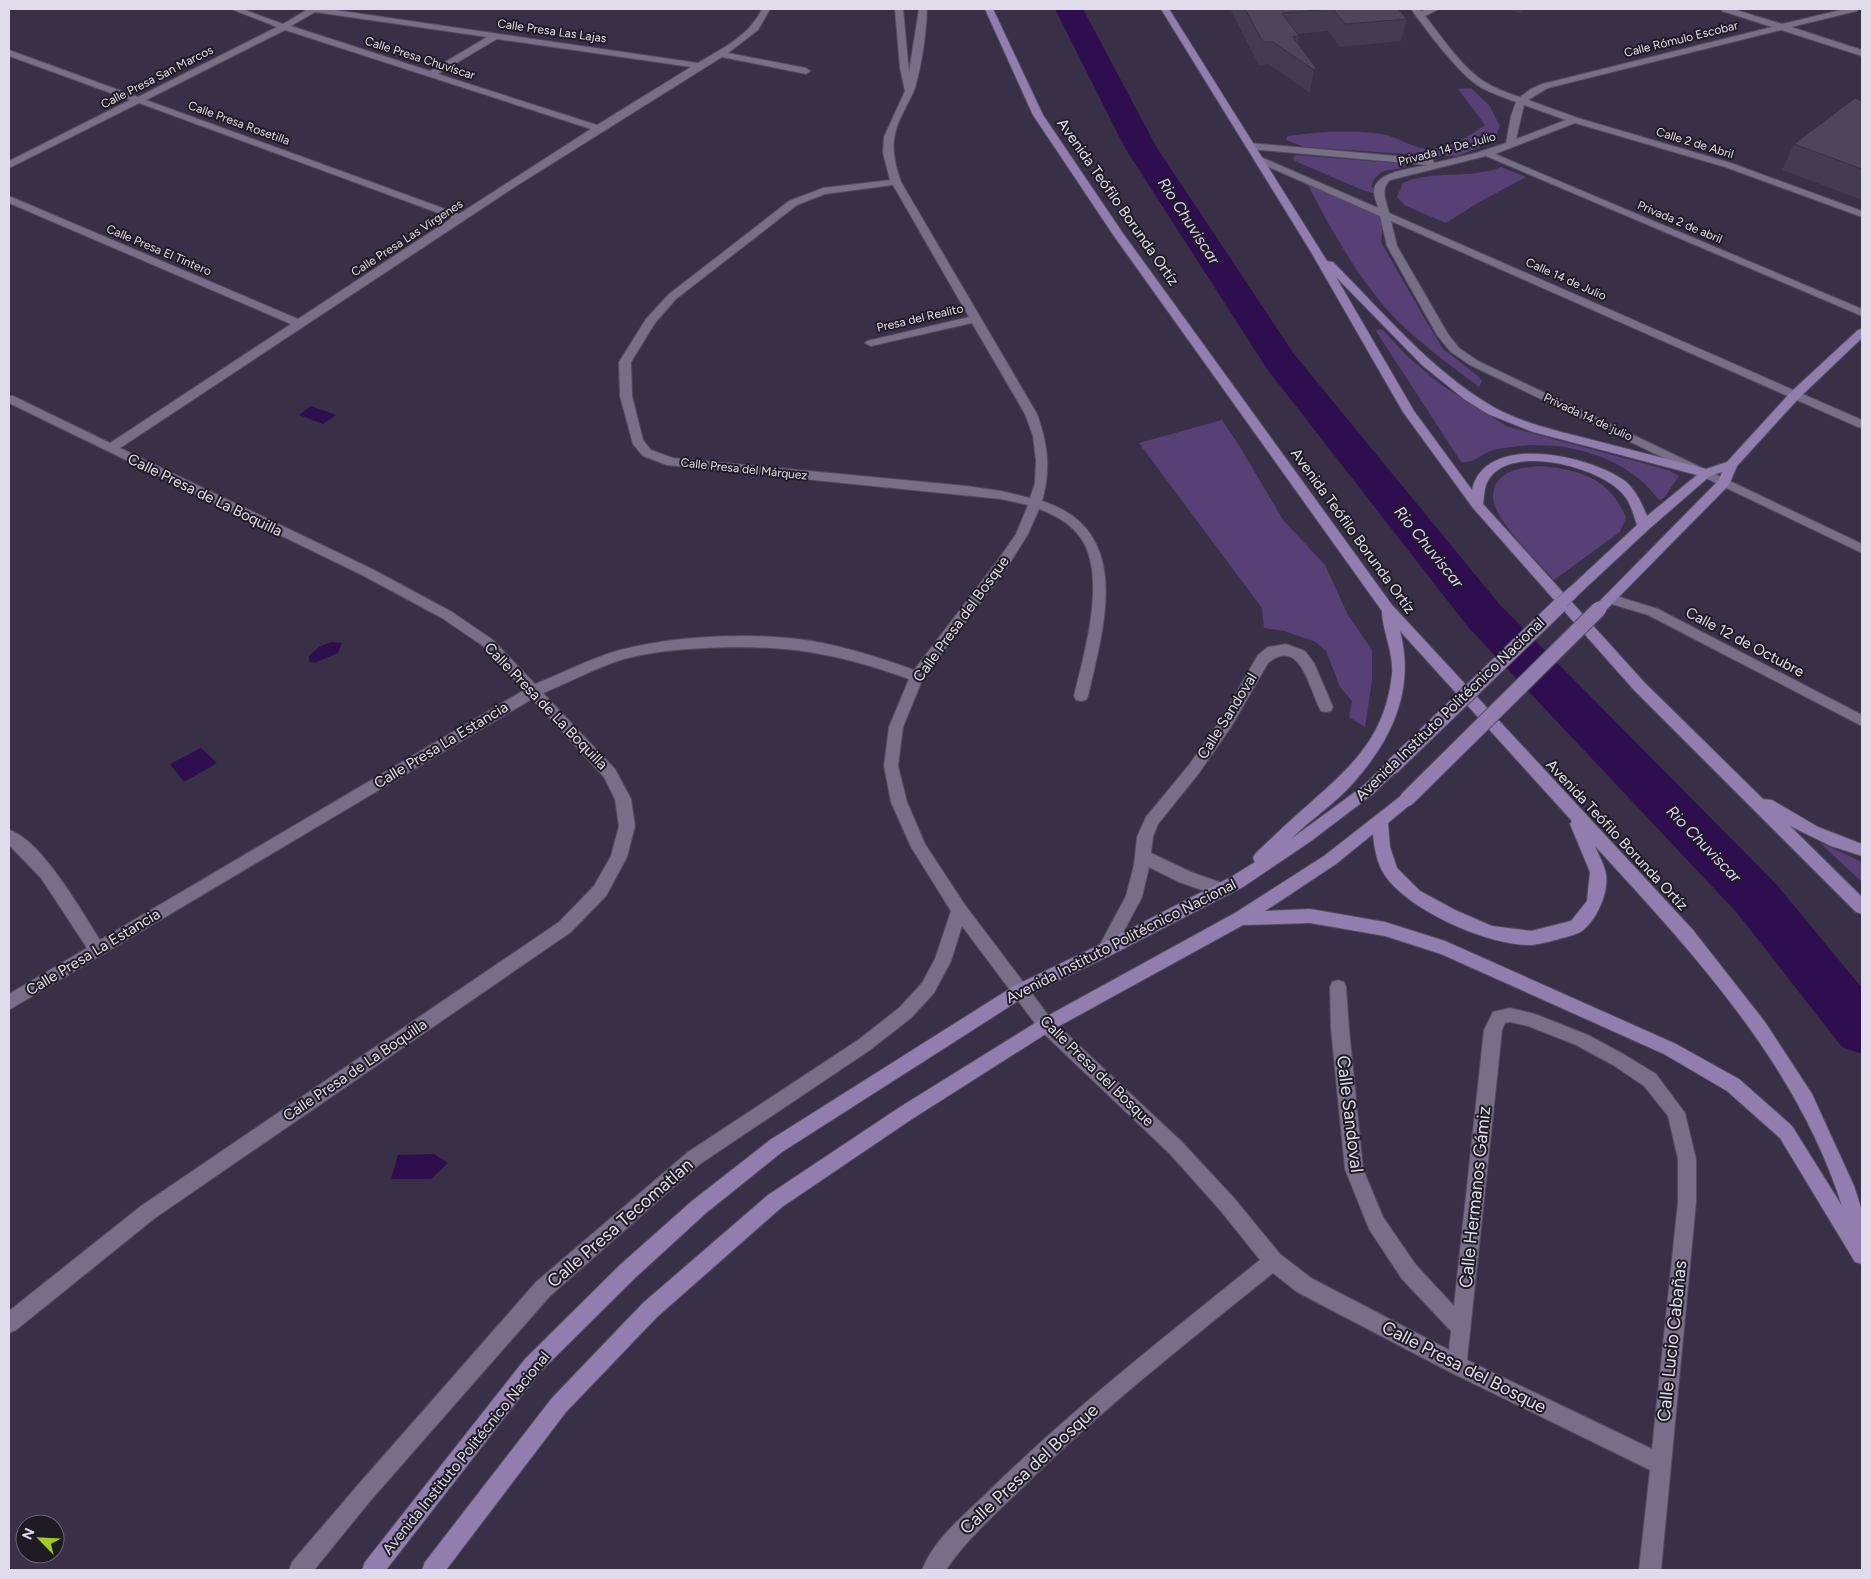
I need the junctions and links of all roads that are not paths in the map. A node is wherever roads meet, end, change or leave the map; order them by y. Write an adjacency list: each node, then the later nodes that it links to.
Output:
1 (235, 9): 12 (street, Calle Presa Chuvíscar)
2 (313, 9): 12 (street, Calle Presa San Marcos); 14 (street, Calle Presa Las Lajas)
3 (766, 9): 17 (street, Calle Presa Las Vírgenes)
4 (899, 9): 21 (street)
5 (923, 9): 21 (street, Calle Presa del Bosque)
6 (989, 9): 55 (main road, Avenida Teófilo Borunda Ortíz)
7 (1165, 9): 27 (main road)
8 (1435, 9): 11 (street)
9 (1725, 9): 13 (street)
10 (1854, 9): 13 (street, Calle Rómulo Escobar)
11 (1418, 12): 23 (street, Calle 2 de Abril)
12 (284, 27): 20 (street, Calle Presa Chuvíscar); 22 (street, Calle Presa San Marcos)
13 (1782, 28): 16 (street); 23 (street, Calle Rómulo Escobar)
14 (497, 35): 18 (street, Calle Presa Las Lajas); 20 (street)
15 (9, 53): 22 (street, Calle Presa Rosetilla)
16 (1862, 53)
17 (722, 54): 18 (street, Calle Presa Las Vírgenes); 19 (street)
18 (700, 66): 25 (street, Calle Presa Las Vírgenes)
19 (806, 71)
20 (430, 75): 25 (street, Calle Presa Chuvíscar)
21 (908, 94): 32 (street, Calle Presa del Bosque)
22 (138, 100): 31 (street, Calle Presa San Marcos); 36 (street, Calle Presa Rosetilla)
23 (1519, 102): 24 (street, Calle 2 de Abril); 26 (street, Privada 14 De Julio)
24 (1574, 120): 26 (street); 35 (street, Calle 2 de Abril)
25 (598, 129): 36 (street, Calle Presa Las Vírgenes)
26 (1510, 145): 28 (street, Privada 14 De Julio)
27 (1250, 146): 29 (main road); 30 (street)
28 (1488, 154): 30 (street, Privada 14 De Julio); 38 (street, Privada 2 de abril)
29 (1258, 159): 34 (street, Calle 14 de Julio); 37 (main road)
30 (1452, 163): 34 (street, Privada 14 De Julio)
31 (9, 165)
32 (896, 182): 39 (street, Calle Presa del Bosque); 50 (street, Calle Presa del Márquez)
33 (9, 199): 40 (street, Calle Presa El Tintero)
34 (1386, 214): 43 (street, Calle 14 de Julio); 48 (street, Privada 14 de julio)
35 (1862, 214)
36 (461, 218): 40 (street, Calle Presa Las Vírgenes)
37 (1316, 252): 48 (main road); 51 (main road)
38 (1862, 314)
39 (975, 319): 42 (street, Presa del Realito); 50 (street, Calle Presa del Bosque)
40 (298, 324): 46 (street, Calle Presa Las Vírgenes)
41 (1862, 332): 43 (main road, Avenida Instituto Politécnico Nacional)
42 (871, 343)
43 (1795, 395): 45 (street, Calle 14 de Julio); 47 (main road, Avenida Instituto Politécnico Nacional)
44 (9, 400): 46 (street, Calle Presa de La Boquilla)
45 (1862, 424)
46 (110, 449): 57 (street, Calle Presa de La Boquilla)
47 (1731, 465): 48 (main road, Avenida Instituto Politécnico Nacional); 49 (main road, Avenida Instituto Politécnico Nacional)
48 (1706, 473): 49 (street, Privada 14 de julio); 52 (main road, Avenida Instituto Politécnico Nacional)
49 (1725, 482): 53 (street, Privada 14 de julio); 54 (main road, Avenida Instituto Politécnico Nacional)
50 (1035, 503): 56 (street, Calle Presa del Bosque); 58 (street, Calle Presa del Márquez)
51 (1477, 505): 52 (main road); 61 (main road)
52 (1644, 526): 67 (main road, Avenida Instituto Politécnico Nacional, bridge)
53 (1862, 549)
54 (1610, 598): 60 (street, Calle 12 de Octubre); 63 (main road, Avenida Instituto Politécnico Nacional, bridge)
55 (1387, 608): 62 (main road, Avenida Teófilo Borunda Ortíz); 67 (main road)
56 (917, 676): 57 (street, Calle Presa La Estancia); 69 (street, Calle Presa del Bosque)
57 (533, 691): 71 (street, Calle Presa La Estancia); 81 (street, Calle Presa de La Boquilla)
58 (1081, 696)
59 (1326, 707): 66 (street, Calle Sandoval)
60 (1862, 721)
61 (1739, 786): 65 (main road); 68 (main road)
62 (1574, 813): 63 (main road); 78 (main road, Avenida Teófilo Borunda Ortíz)
63 (1380, 821): 70 (main road, Avenida Instituto Politécnico Nacional)
64 (9, 836): 71 (street)
65 (1862, 850)
66 (1142, 856): 67 (street); 72 (street, Calle Sandoval)
67 (1230, 886): 72 (main road, Avenida Instituto Politécnico Nacional)
68 (1862, 906)
69 (959, 910): 74 (street, Calle Presa del Bosque); 85 (street, Calle Presa Tecomatlan)
70 (1241, 918): 76 (main road, Avenida Instituto Politécnico Nacional); 79 (main road)
71 (98, 949): 75 (street, Calle Presa La Estancia)
72 (1105, 950): 74 (main road, Avenida Instituto Politécnico Nacional)
73 (1338, 987): 82 (street, Calle Sandoval)
74 (1020, 991): 76 (street, Calle Presa del Bosque); 86 (main road, Avenida Instituto Politécnico Nacional)
75 (9, 1003)
76 (1046, 1025): 80 (street, Calle Presa del Bosque); 87 (main road, Avenida Instituto Politécnico Nacional)
77 (1676, 1113): 82 (street, Calle Hermanos Gámiz); 84 (street, Calle Lucio Cabañas)
78 (1862, 1239)
79 (1862, 1255)
80 (1273, 1261): 83 (street, Calle Presa del Bosque); 88 (street, Calle Presa del Bosque)
81 (9, 1322)
82 (1461, 1328): 83 (street, Calle Hermanos Gámiz)
83 (1457, 1365): 84 (street, Calle Presa del Bosque)
84 (1660, 1464): 89 (street, Calle Lucio Cabañas)
85 (300, 1570)
86 (373, 1570)
87 (433, 1570)
88 (933, 1570)
89 (1650, 1570)

